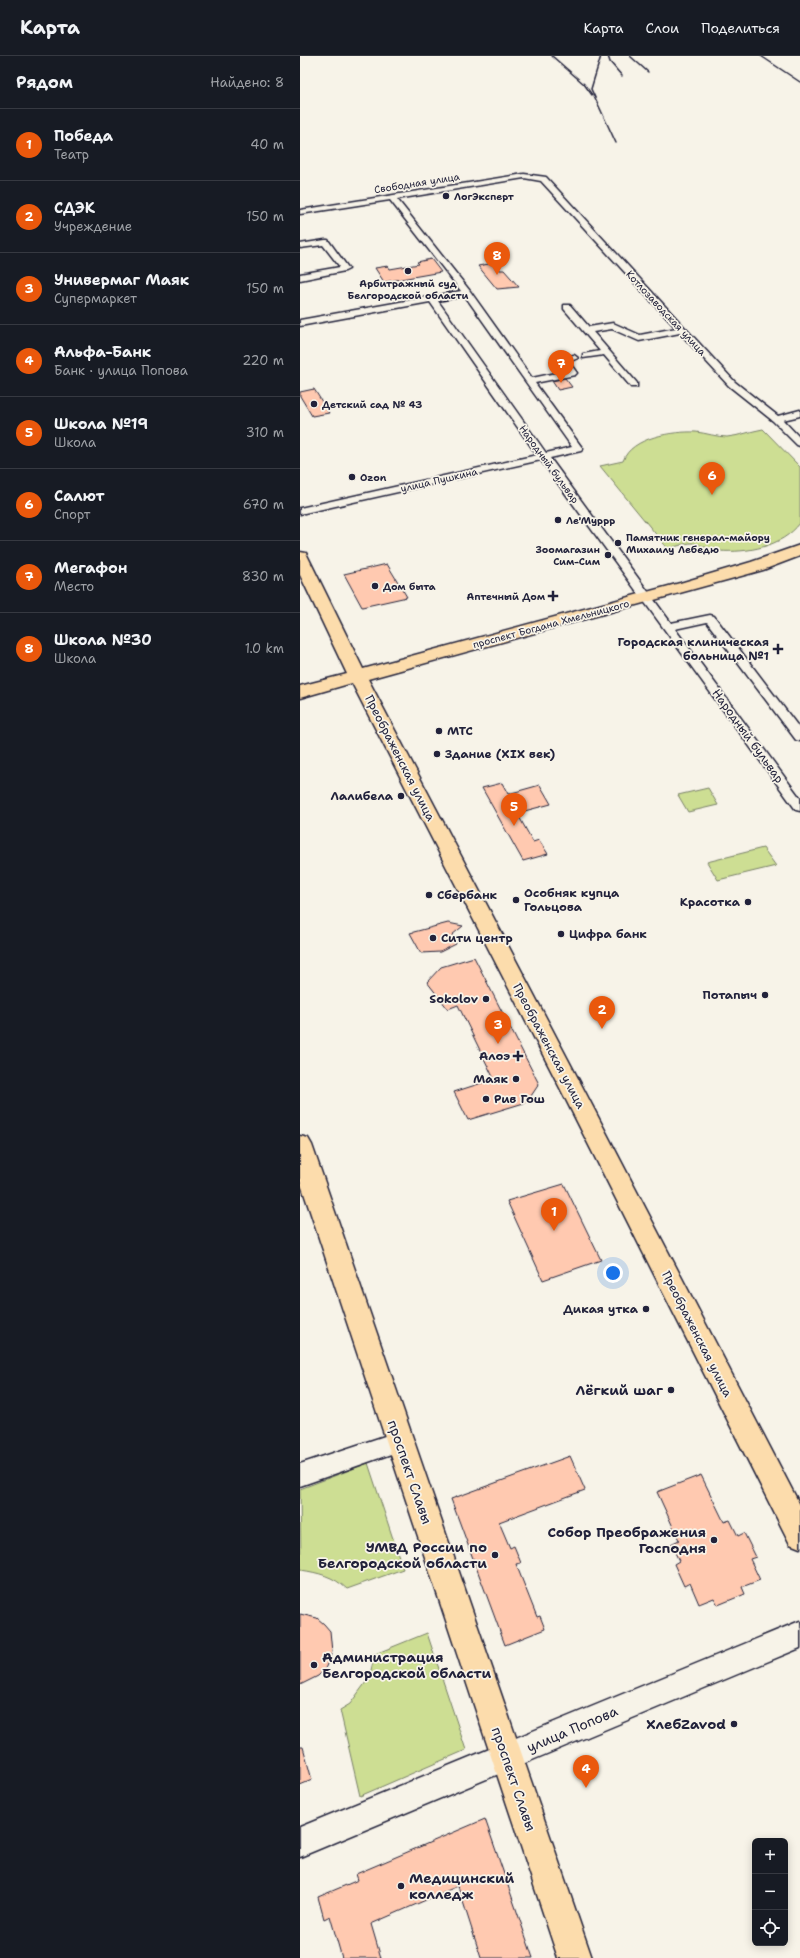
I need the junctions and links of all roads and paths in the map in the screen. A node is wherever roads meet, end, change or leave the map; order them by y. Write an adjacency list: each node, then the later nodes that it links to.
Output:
1 (538, 177): 2 (street, Свободная улица); 11 (street, Котлозаводская улица)
2 (392, 197): 3 (street, Свободная улица); 6 (street)
3 (300, 212)
4 (300, 246): 5 (street)
5 (300, 276)
6 (467, 293): 7 (street); 15 (street)
7 (433, 300): 9 (street); 20 (street, Народный бульвар)
8 (567, 307): 10 (street)
9 (300, 323)
10 (588, 330): 11 (street); 12 (street)
11 (682, 330): 18 (street, Котлозаводская улица)
12 (606, 352): 13 (street); 16 (street)
13 (586, 356)
14 (574, 358): 15 (street)
15 (529, 381): 20 (street, улица Пушкина)
16 (634, 385)
17 (800, 413): 18 (street)
18 (776, 419): 19 (street, Котлозаводская улица)
19 (800, 443)
20 (543, 456): 21 (street, улица Пушкина); 24 (street, Народный бульвар)
21 (300, 511)
22 (800, 550): 24 (main road, проспект Богдана Хмельницкого)
23 (300, 557): 26 (main road, Преображенская улица)
24 (647, 598): 25 (street, Народный бульвар); 26 (main road, проспект Богдана Хмельницкого)
25 (668, 627): 28 (street); 29 (street, Народный бульвар)
26 (358, 676): 27 (main road, проспект Богдана Хмельницкого); 33 (main road, Преображенская улица)
27 (300, 692)
28 (800, 737)
29 (800, 807)
30 (300, 1145): 31 (main road, проспект Славы)
31 (400, 1441): 32 (street); 35 (main road, проспект Славы)
32 (300, 1475)
33 (800, 1534)
34 (800, 1634): 35 (main road, улица Попова)
35 (506, 1757): 36 (main road, улица Попова); 37 (main road, проспект Славы)
36 (300, 1842)
37 (575, 1958)

